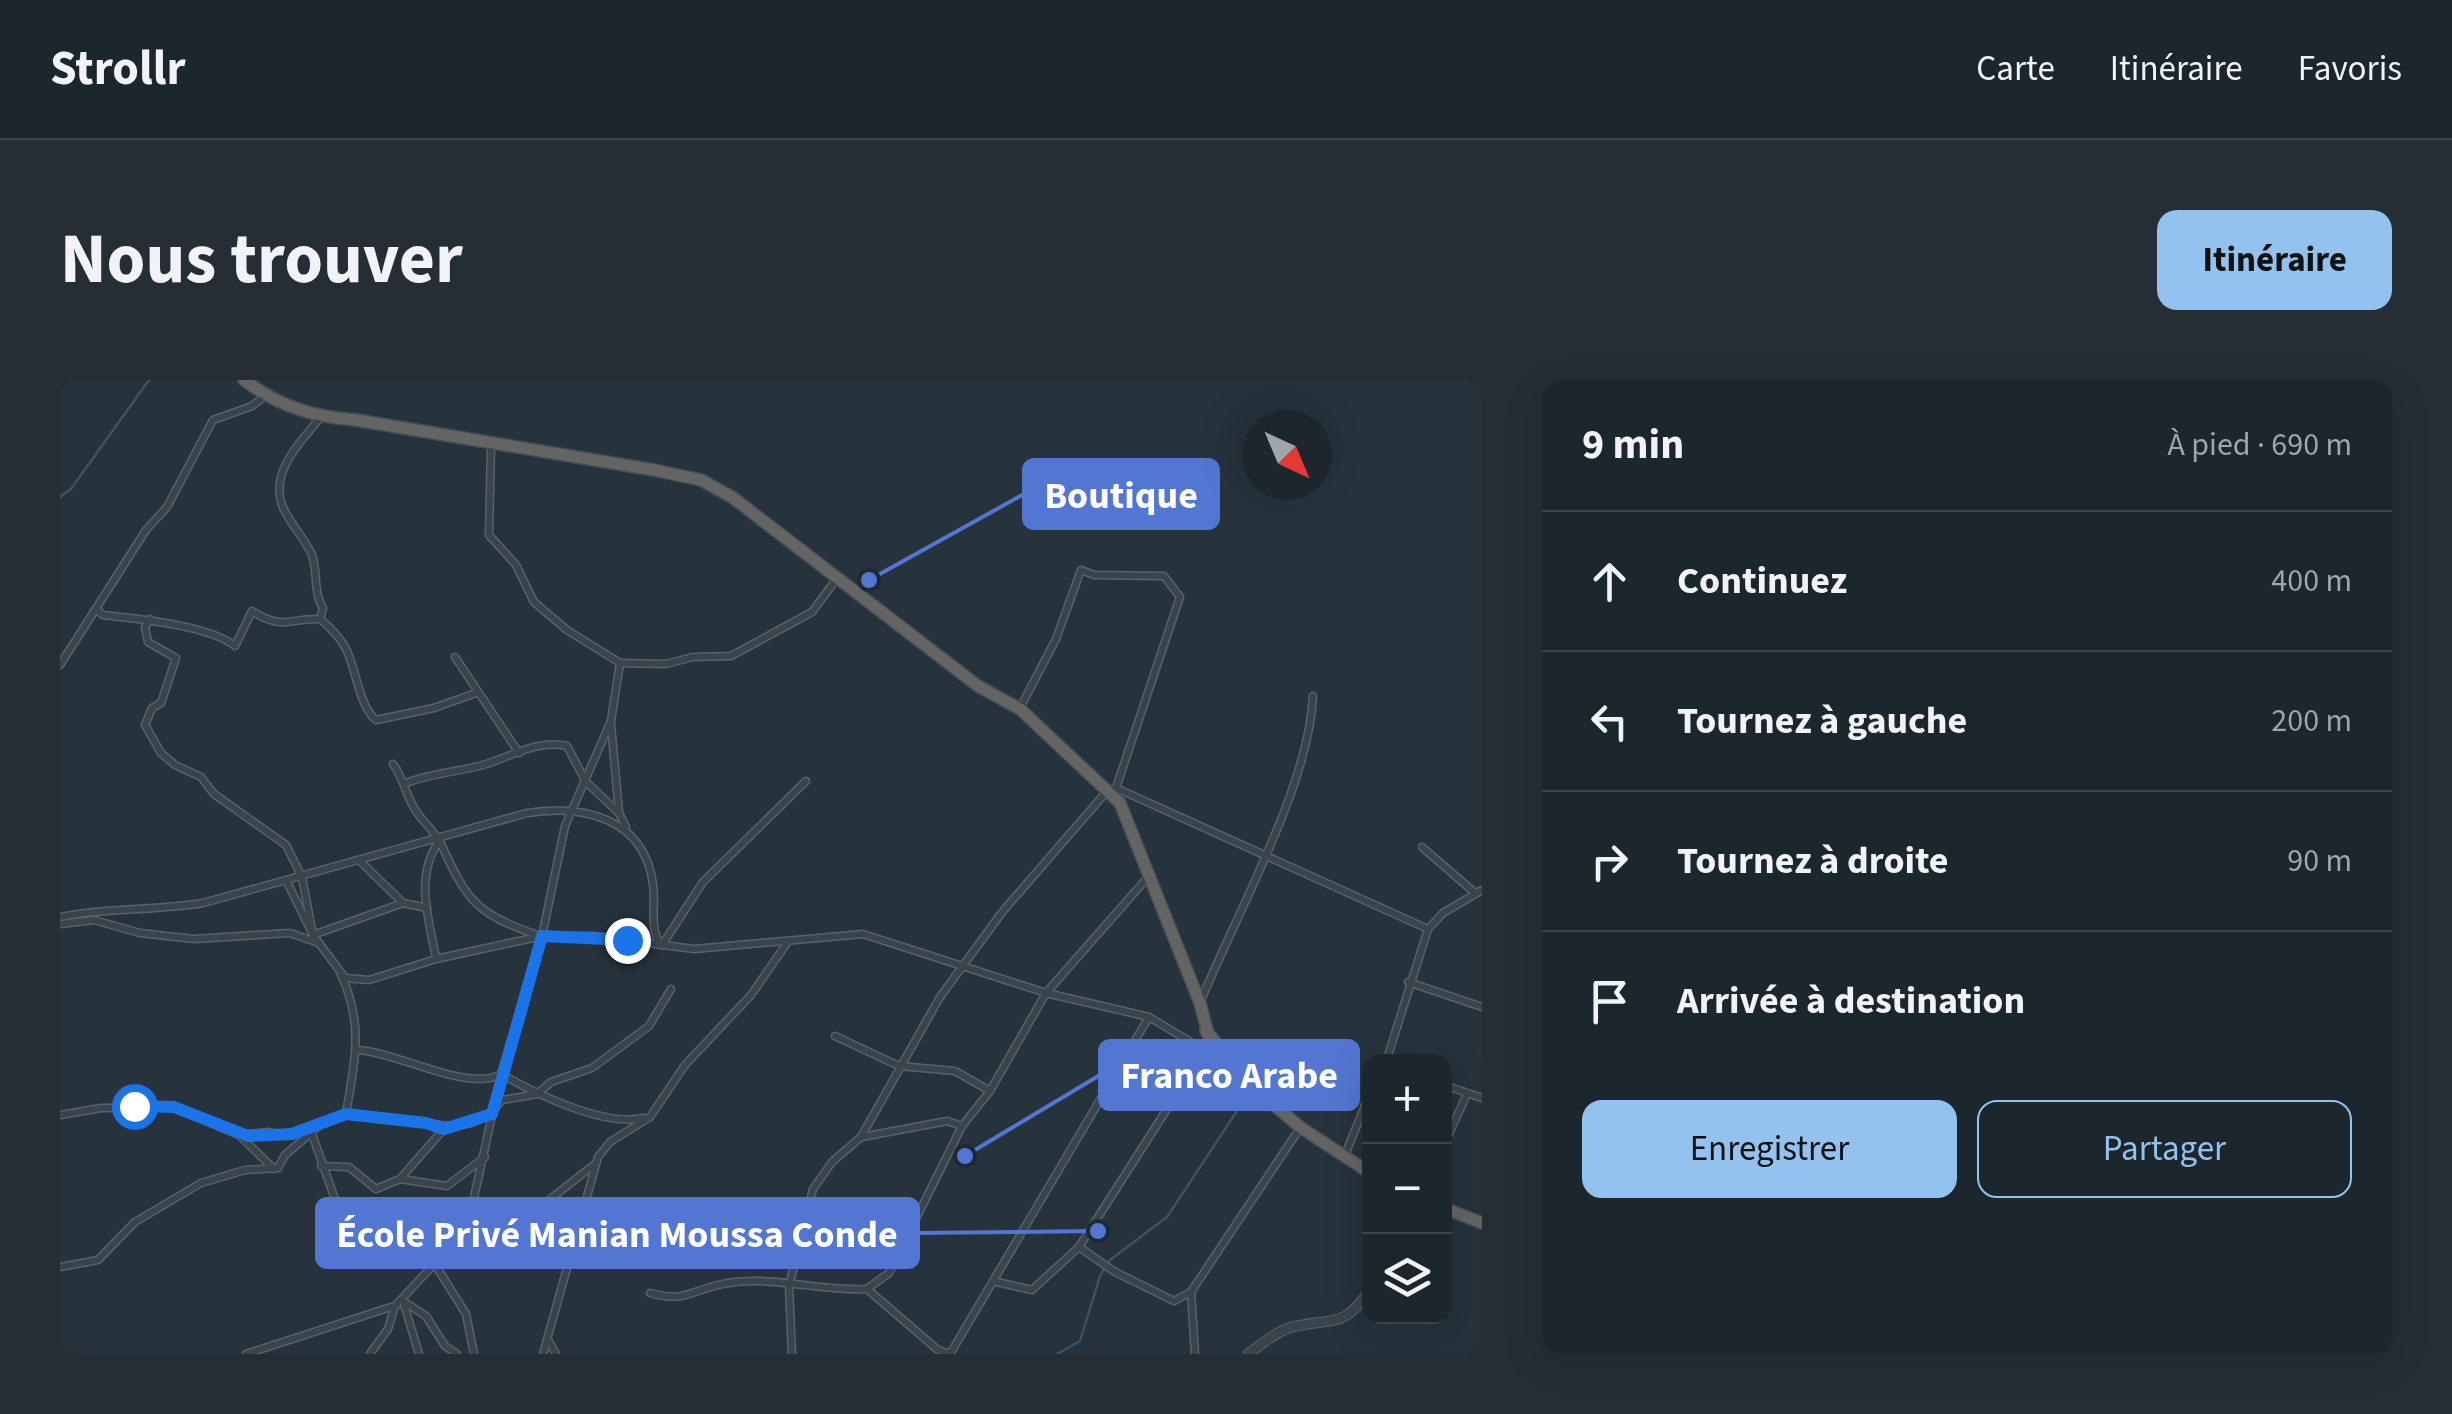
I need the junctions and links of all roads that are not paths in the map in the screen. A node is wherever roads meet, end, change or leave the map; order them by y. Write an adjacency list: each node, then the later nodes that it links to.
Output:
1 (244, 380): 2 (highway)
2 (265, 396): 3 (highway); 6 (street)
3 (320, 418): 4 (highway); 7 (street)
4 (491, 445): 5 (highway); 10 (street)
5 (838, 577): 10 (street); 14 (highway)
6 (98, 610): 8 (street); 11 (street)
7 (320, 618): 8 (street); 12 (street)
8 (150, 619): 30 (street)
9 (454, 658): 12 (street)
10 (620, 663): 15 (street)
11 (60, 665)
12 (476, 693): 16 (street)
13 (1313, 696): 27 (street)
14 (1020, 708): 21 (highway); 21 (street)
15 (611, 721): 19 (street); 23 (street)
16 (519, 752): 19 (street); 20 (street)
17 (393, 764): 20 (street)
18 (806, 781): 41 (street)
19 (586, 782): 22 (street); 23 (street)
20 (406, 783): 25 (street)
21 (1112, 789): 27 (street); 29 (highway); 43 (street)
22 (571, 810): 24 (street); 25 (street); 38 (street)
23 (619, 814): 24 (street)
24 (627, 831): 41 (street)
25 (440, 840): 28 (street); 34 (street); 38 (street)
26 (1422, 847): 32 (street)
27 (1267, 852): 36 (street); 48 (street)
28 (361, 862): 30 (street); 33 (street)
29 (1149, 876): 47 (street); 48 (highway)
30 (302, 877): 31 (street); 37 (street)
31 (286, 880): 35 (street); 37 (street)
32 (1479, 892): 36 (street)
33 (403, 903): 34 (street); 37 (street)
34 (427, 908): 42 (street)
35 (60, 920): 40 (street)
36 (1428, 928): 45 (street)
37 (313, 936): 40 (street)
38 (542, 936): 41 (street); 42 (street); 56 (street)
39 (788, 942): 41 (street); 43 (street); 66 (street)
40 (320, 943): 44 (street)
41 (661, 945)
42 (436, 959): 44 (street)
43 (965, 966): 47 (street); 55 (street)
44 (340, 974): 53 (street)
45 (1408, 982): 49 (street); 54 (street)
46 (670, 989): 59 (street)
47 (1046, 992): 50 (street); 58 (street)
48 (1200, 1003): 52 (highway)
49 (1482, 1008)
50 (1149, 1016): 52 (street); 88 (street)
51 (836, 1036): 55 (street)
52 (1208, 1041): 69 (highway); 84 (street)
53 (358, 1050): 56 (street); 63 (street)
54 (1388, 1054)
55 (900, 1066): 58 (street); 73 (street)
56 (501, 1074): 59 (street); 64 (street)
57 (1452, 1088): 60 (street)
58 (990, 1091): 68 (street)
59 (537, 1094): 64 (street); 66 (street)
60 (1466, 1094): 61 (street); 74 (street)
61 (1482, 1098)
62 (1362, 1113): 75 (street)
63 (346, 1114): 67 (street); 70 (street)
64 (492, 1114): 70 (street); 76 (street)
65 (60, 1115): 72 (street)
66 (650, 1117): 77 (street)
67 (319, 1126): 71 (street); 72 (street)
68 (962, 1126): 73 (street); 90 (street)
69 (1300, 1127): 75 (highway); 91 (street)
70 (444, 1129): 81 (street)
71 (312, 1134): 78 (street); 80 (street)
72 (239, 1135): 80 (street)
73 (861, 1137): 89 (street)
74 (1444, 1144)
75 (1345, 1155): 79 (highway)
76 (486, 1156): 81 (street); 85 (street)
77 (596, 1163): 85 (street); 96 (street)
78 (321, 1166): 81 (street); 86 (street)
79 (1362, 1167)
80 (274, 1170): 87 (street)
81 (400, 1180)
82 (1452, 1211): 83 (highway)
83 (1482, 1222)
84 (1079, 1247): 88 (street); 91 (street)
85 (463, 1248): 86 (street)
86 (438, 1263): 95 (street); 101 (street)
87 (60, 1266)
88 (996, 1282): 105 (street)
89 (789, 1286): 90 (street); 92 (street); 104 (street)
90 (867, 1289): 105 (street)
91 (1191, 1292): 106 (street)
92 (650, 1293)
93 (403, 1301): 95 (street); 99 (street); 100 (street)
94 (1362, 1301): 107 (street)
95 (395, 1306): 97 (street); 98 (street)
96 (548, 1339): 102 (street); 103 (street)
97 (246, 1354)
98 (370, 1354)
99 (420, 1354)
100 (456, 1354)
101 (474, 1354)
102 (543, 1354)
103 (556, 1354)
104 (792, 1354)
105 (950, 1354)
106 (1195, 1354)
107 (1248, 1354)

